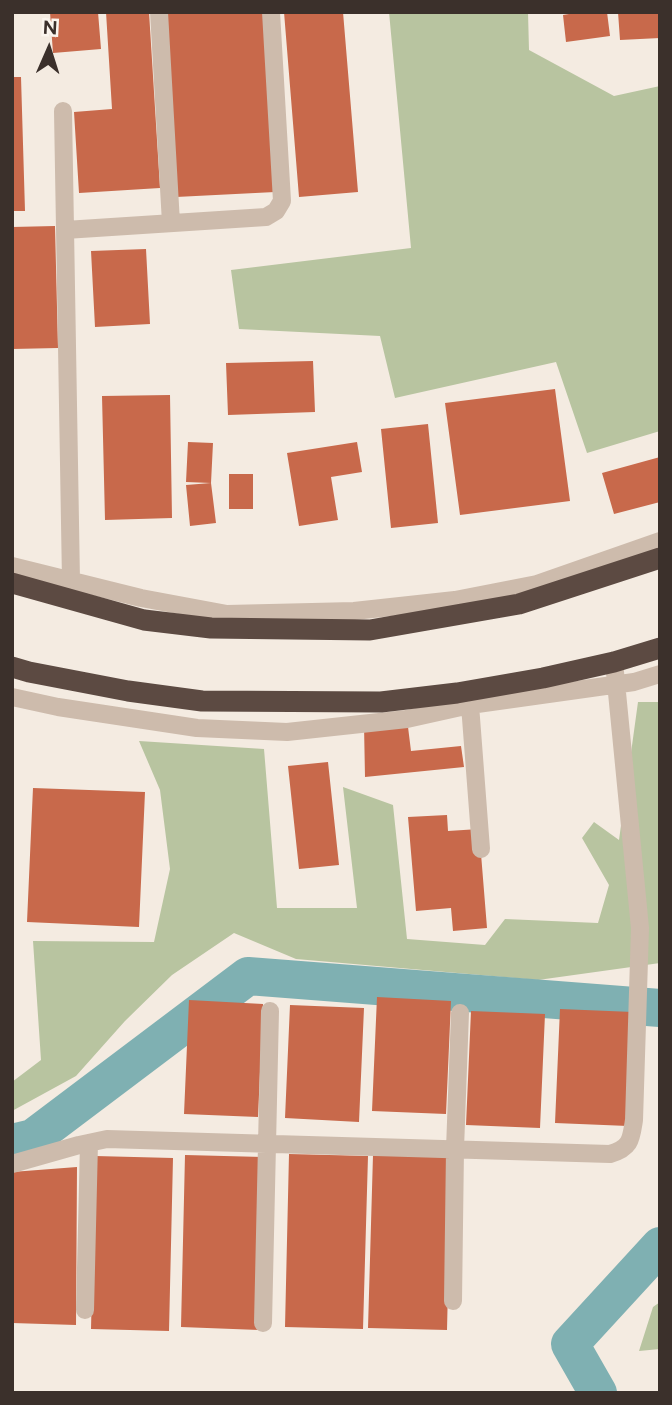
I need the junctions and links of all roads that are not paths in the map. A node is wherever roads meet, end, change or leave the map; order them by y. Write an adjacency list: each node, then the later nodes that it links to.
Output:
1 (159, 12): 4 (street)
2 (271, 12): 4 (street)
3 (62, 111): 5 (street)
4 (171, 223): 5 (street)
5 (65, 230): 9 (street)
6 (660, 541): 9 (street)
7 (660, 558): 10 (highway)
8 (12, 566): 9 (street)
9 (71, 581)
10 (12, 583)
11 (660, 648): 12 (highway)
12 (614, 662): 13 (highway); 15 (street)
13 (12, 667)
14 (660, 674): 15 (street)
15 (615, 684): 17 (street); 23 (street)
16 (12, 697): 17 (street)
17 (470, 705): 18 (street)
18 (481, 849)
19 (270, 1012): 22 (street)
20 (460, 1013): 23 (street)
21 (89, 1143): 22 (street); 24 (street); 26 (street)
22 (267, 1143): 23 (street); 27 (street)
23 (455, 1149): 25 (street)
24 (12, 1164)
25 (453, 1301)
26 (85, 1310)
27 (263, 1324)

